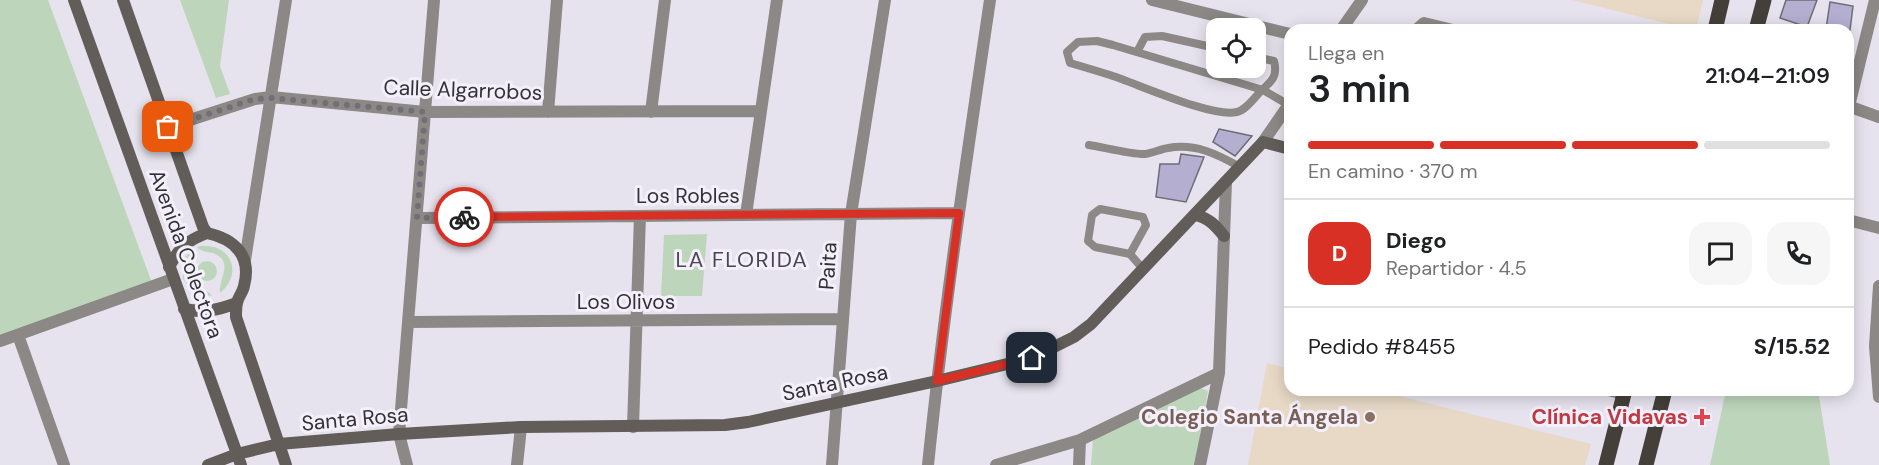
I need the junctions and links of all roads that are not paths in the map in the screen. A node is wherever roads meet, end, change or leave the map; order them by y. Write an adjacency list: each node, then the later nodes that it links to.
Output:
1 (74, 0): 53 (street, Avenida Colectora)
2 (123, 0): 34 (street, Avenida Colectora)
3 (285, 0): 25 (street)
4 (434, 0): 30 (street)
5 (557, 0): 31 (street)
6 (665, 0): 32 (street)
7 (777, 0): 28 (street)
8 (885, 0): 41 (street, Paita)
9 (990, 0): 40 (street)
10 (1152, 0): 15 (street)
11 (1362, 0): 16 (street)
12 (1722, 0): 17 (main road)
13 (1764, 0): 18 (main road)
14 (1875, 0): 23 (street)
15 (1199, 6): 19 (street)
16 (1345, 24)
17 (1716, 24)
18 (1758, 24)
19 (1284, 32)
20 (1206, 46): 21 (lane)
21 (1137, 52): 24 (lane); 24 (lane)
22 (1266, 59): 24 (lane)
23 (1854, 82)
24 (1263, 90): 26 (lane)
25 (271, 98): 30 (street, Calle Algarrobos); 34 (street, Calle Algarrobos); 51 (street)
26 (1284, 101)
27 (1854, 108): 33 (street)
28 (761, 111): 32 (street, Calle Algarrobos); 42 (street)
29 (1284, 111): 35 (street, Santa Rosa)
30 (425, 112): 31 (street, Calle Algarrobos); 45 (street)
31 (548, 112): 32 (street, Calle Algarrobos)
32 (651, 112)
33 (1879, 117)
34 (168, 127): 48 (street, Avenida Colectora)
35 (1263, 142): 37 (street); 38 (street, Santa Rosa)
36 (1089, 145): 38 (lane)
37 (1284, 147)
38 (1240, 167): 39 (street, Santa Rosa)
39 (1226, 182): 43 (street, Santa Rosa); 49 (street)
40 (959, 213): 41 (street, Los Robles); 63 (street)
41 (851, 214): 42 (street, Los Robles); 57 (street, Paita)
42 (747, 215): 44 (street, Los Robles)
43 (1195, 215): 49 (street); 52 (street, Santa Rosa)
44 (640, 216): 45 (street, Los Robles); 58 (street)
45 (417, 218): 59 (street)
46 (1854, 222): 47 (street)
47 (1879, 228)
48 (207, 233): 51 (street, Avenida Colectora); 53 (street)
49 (1224, 236): 62 (street)
50 (1130, 254): 50 (lane); 52 (lane)
51 (245, 260): 55 (street, Avenida Colectora)
52 (1144, 270): 63 (street, Santa Rosa)
53 (171, 273): 56 (street, Avenida Colectora); 60 (street)
54 (1879, 286): 66 (street)
55 (237, 303): 56 (street); 72 (street, Avenida Colectora)
56 (184, 309): 73 (street, Avenida Colectora)
57 (843, 319): 58 (street, Los Olivos); 67 (street, Paita)
58 (636, 321): 59 (street, Los Olivos); 68 (street)
59 (408, 322): 70 (street)
60 (18, 335): 61 (street); 74 (street)
61 (0, 341)
62 (1219, 373): 71 (street); 83 (street)
63 (937, 381): 67 (street, Santa Rosa); 80 (street)
64 (1623, 396): 84 (main road)
65 (1663, 396): 85 (main road)
66 (1879, 397)
67 (837, 402): 68 (street, Santa Rosa); 79 (street, Paita)
68 (633, 427): 69 (street, Santa Rosa)
69 (521, 428): 70 (street, Santa Rosa); 78 (street)
70 (399, 434): 72 (street, Santa Rosa); 77 (street)
71 (1080, 440): 81 (street); 82 (street)
72 (279, 444): 73 (street, Santa Rosa); 76 (street, Avenida Colectora)
73 (239, 459): 75 (street, Santa Rosa)
74 (64, 465)
75 (208, 465)
76 (285, 465)
77 (407, 465)
78 (517, 465)
79 (832, 465)
80 (928, 465)
81 (996, 465)
82 (1079, 465)
83 (1200, 465)
84 (1606, 465)
85 (1646, 465)

